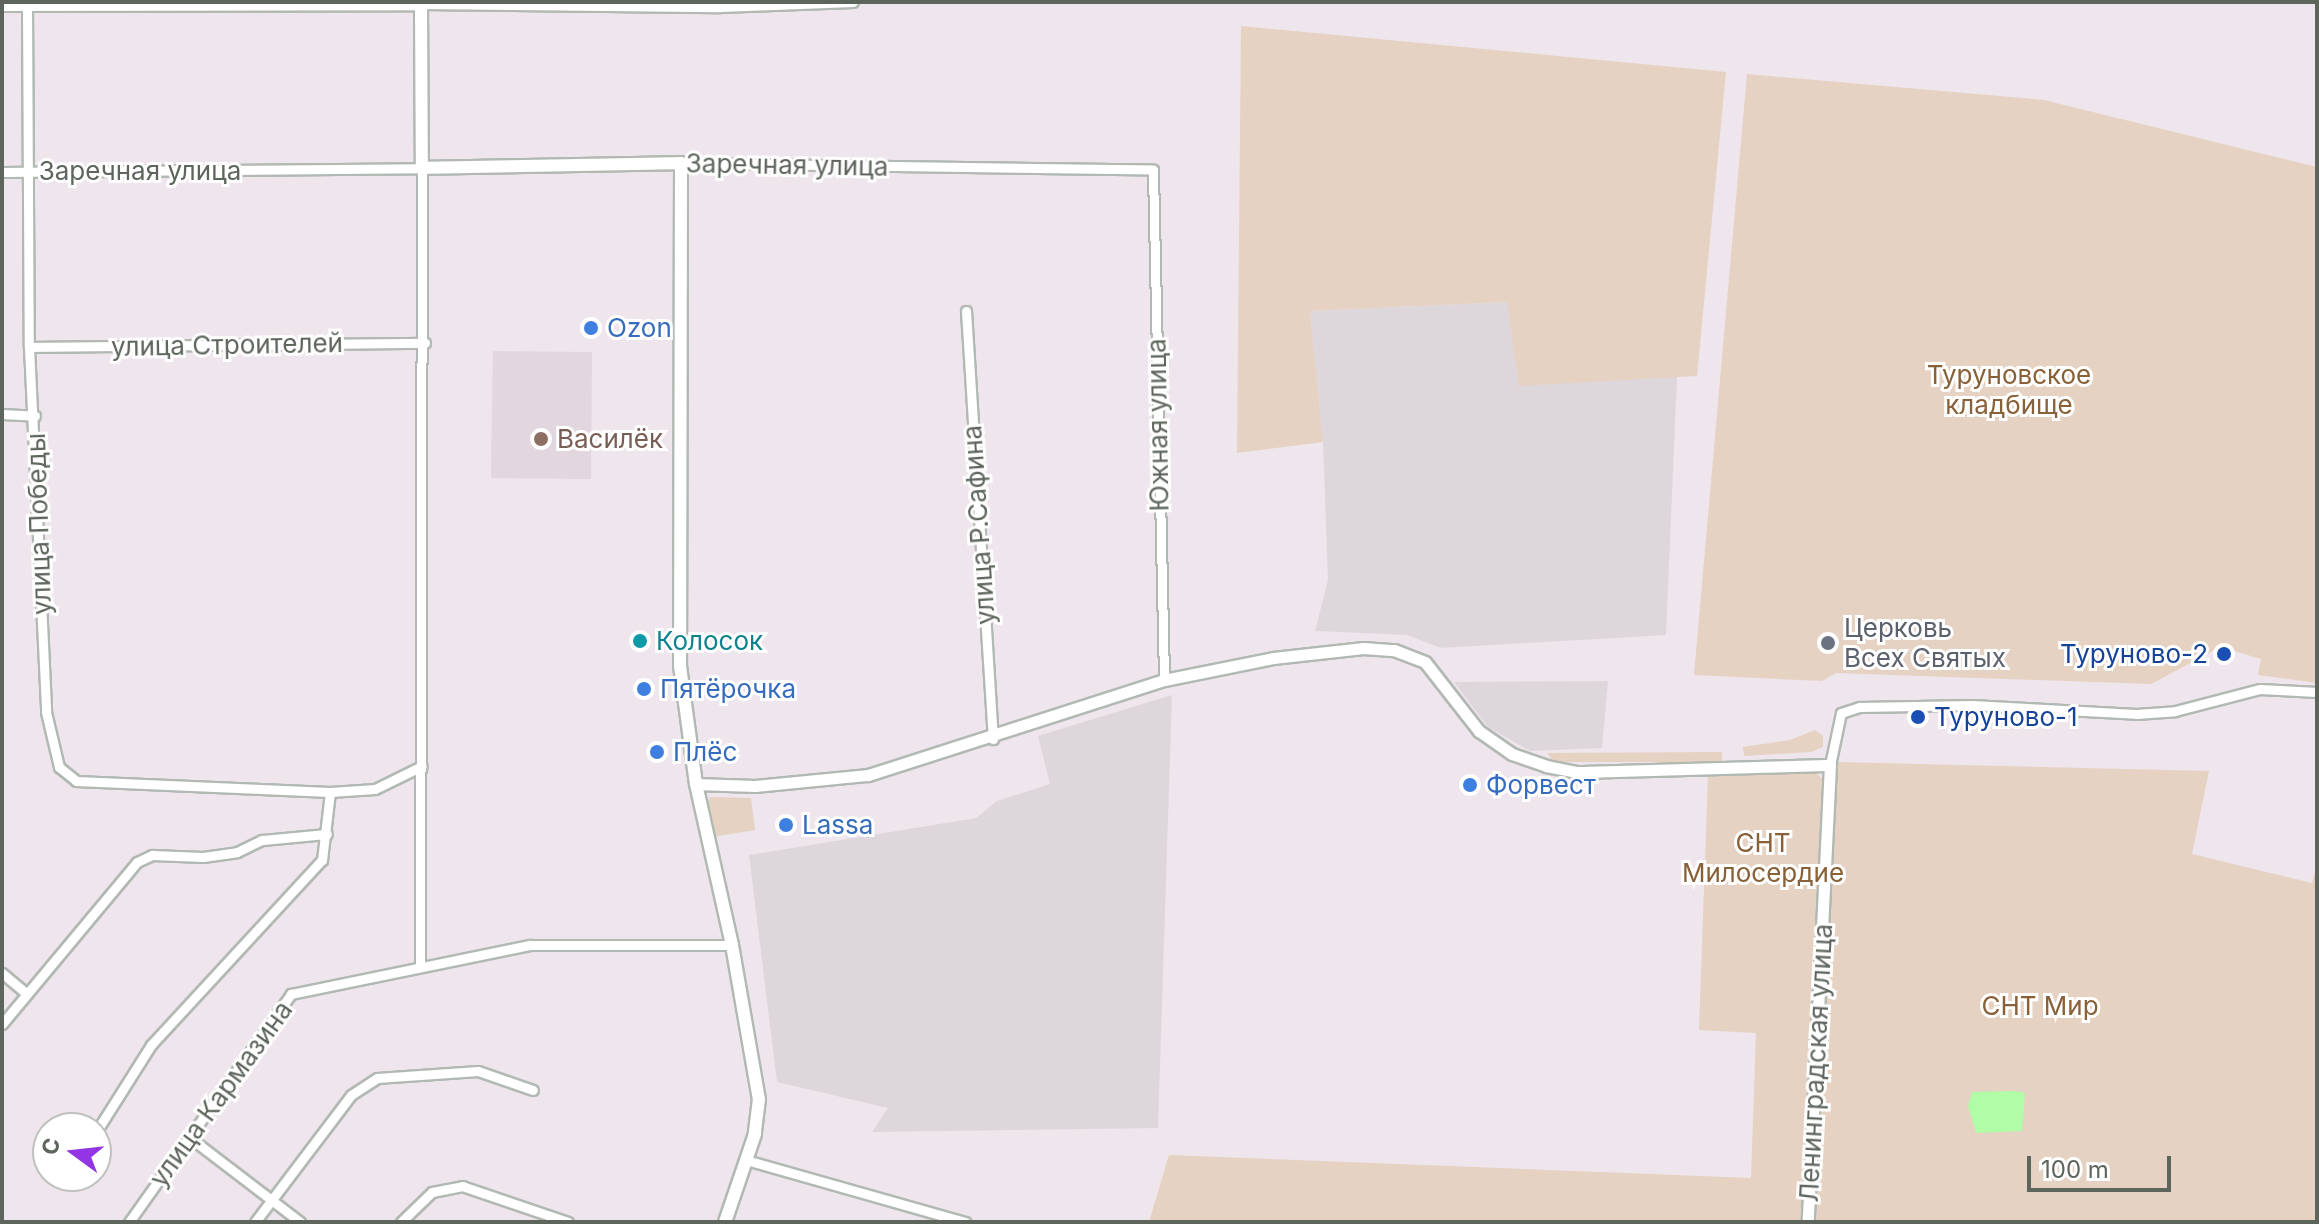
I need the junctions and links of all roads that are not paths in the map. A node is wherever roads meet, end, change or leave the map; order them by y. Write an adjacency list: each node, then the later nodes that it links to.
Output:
1 (853, 2): 2 (street)
2 (421, 3): 3 (main road); 6 (main road)
3 (27, 4): 4 (main road); 9 (street, улица Победы)
4 (2, 5)
5 (681, 163): 6 (main road, Заречная улица); 7 (street, Заречная улица); 20 (main road)
6 (422, 168): 9 (street, Заречная улица); 11 (street)
7 (1153, 170): 15 (street, Южная улица)
8 (2, 172): 9 (street, Заречная улица)
9 (27, 172): 12 (street, улица Победы)
10 (966, 311): 17 (street, улица Р.Сафина)
11 (425, 343): 12 (street, улица Строителей); 19 (street)
12 (29, 347): 14 (street, улица Победы)
13 (2, 414): 14 (street)
14 (35, 416): 21 (street, улица Победы)
15 (1164, 680): 17 (street); 18 (street)
16 (2317, 692): 18 (street, Ленинградская улица)
17 (993, 739): 20 (street)
18 (1830, 765): 40 (street, Ленинградская улица)
19 (422, 766): 21 (street, улица Победы); 24 (street)
20 (696, 784): 23 (main road)
21 (330, 792): 22 (street)
22 (327, 834): 26 (street); 29 (street)
23 (732, 945): 24 (street, улица Кармазина); 31 (main road)
24 (420, 964): 30 (street, улица Кармазина)
25 (2, 973): 26 (street)
26 (25, 992): 27 (street)
27 (2, 1024)
28 (533, 1090): 32 (street)
29 (109, 1112)
30 (189, 1137): 32 (street); 33 (street, улица Кармазина)
31 (746, 1160): 38 (main road); 39 (street)
32 (271, 1200): 34 (street); 35 (street)
33 (129, 1222)
34 (255, 1222)
35 (300, 1222)
36 (401, 1222): 37 (street)
37 (568, 1222)
38 (725, 1222)
39 (965, 1222)
40 (1808, 1222)

